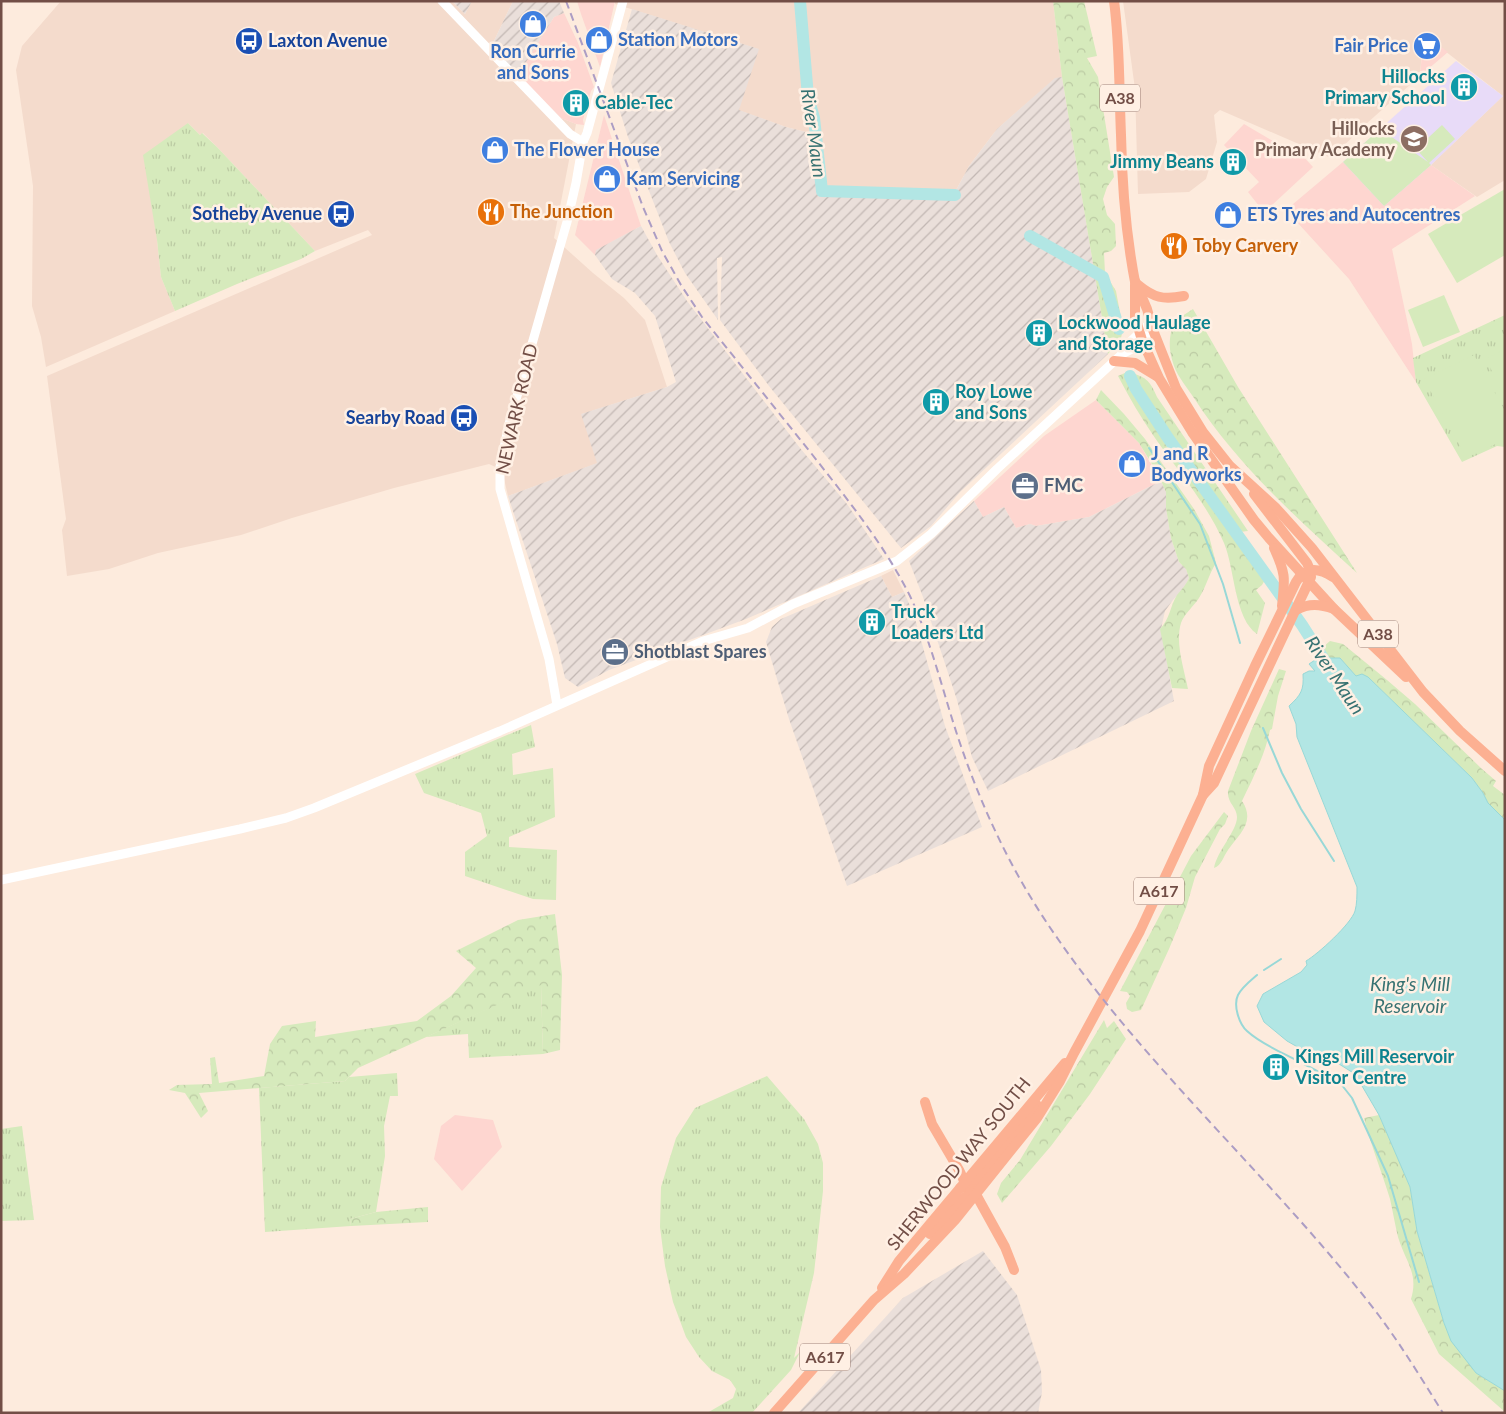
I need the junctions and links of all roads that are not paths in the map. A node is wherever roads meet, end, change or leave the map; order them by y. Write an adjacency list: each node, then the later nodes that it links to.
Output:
1 (442, 1): 4 (main road)
2 (623, 1): 4 (main road, NEWARK ROAD)
3 (1114, 1): 5 (highway, A38)
4 (583, 142): 19 (main road, NEWARK ROAD)
5 (1135, 281): 6 (highway); 7 (highway, A38); 7 (highway, A38)
6 (1184, 296)
7 (1147, 331): 8 (main road); 9 (highway, A38); 10 (highway, A38)
8 (1118, 358): 9 (highway); 19 (main road)
9 (1159, 378): 11 (highway, A38)
10 (1242, 477): 12 (highway); 13 (highway, A38)
11 (1269, 538): 12 (highway, A38); 15 (highway, A617)
12 (1306, 572): 13 (highway); 14 (highway, SHERWOOD WAY SOUTH); 15 (highway, A617)
13 (1333, 577): 18 (highway, A38)
14 (1309, 582): 16 (highway, SHERWOOD WAY SOUTH); 17 (highway, A38)
15 (1288, 590): 21 (highway, SHERWOOD WAY SOUTH / A617)
16 (1299, 608): 17 (highway); 21 (highway, SHERWOOD WAY SOUTH / A617)
17 (1334, 609): 18 (highway, A38)
18 (1423, 692): 20 (highway, A38)
19 (557, 705): 22 (main road)
20 (1505, 771)
21 (1203, 795): 23 (highway, SHERWOOD WAY SOUTH / A617)
22 (1, 880)
23 (1074, 1053): 25 (highway, SHERWOOD WAY SOUTH / A617); 25 (highway, SHERWOOD WAY SOUTH / A617)
24 (925, 1102): 25 (highway)
25 (970, 1191): 26 (highway); 27 (highway, SHERWOOD WAY SOUTH / A617); 27 (highway, SHERWOOD WAY SOUTH / A617)
26 (1014, 1270)
27 (874, 1300): 28 (highway, SHERWOOD WAY SOUTH / A617)
28 (774, 1413)

